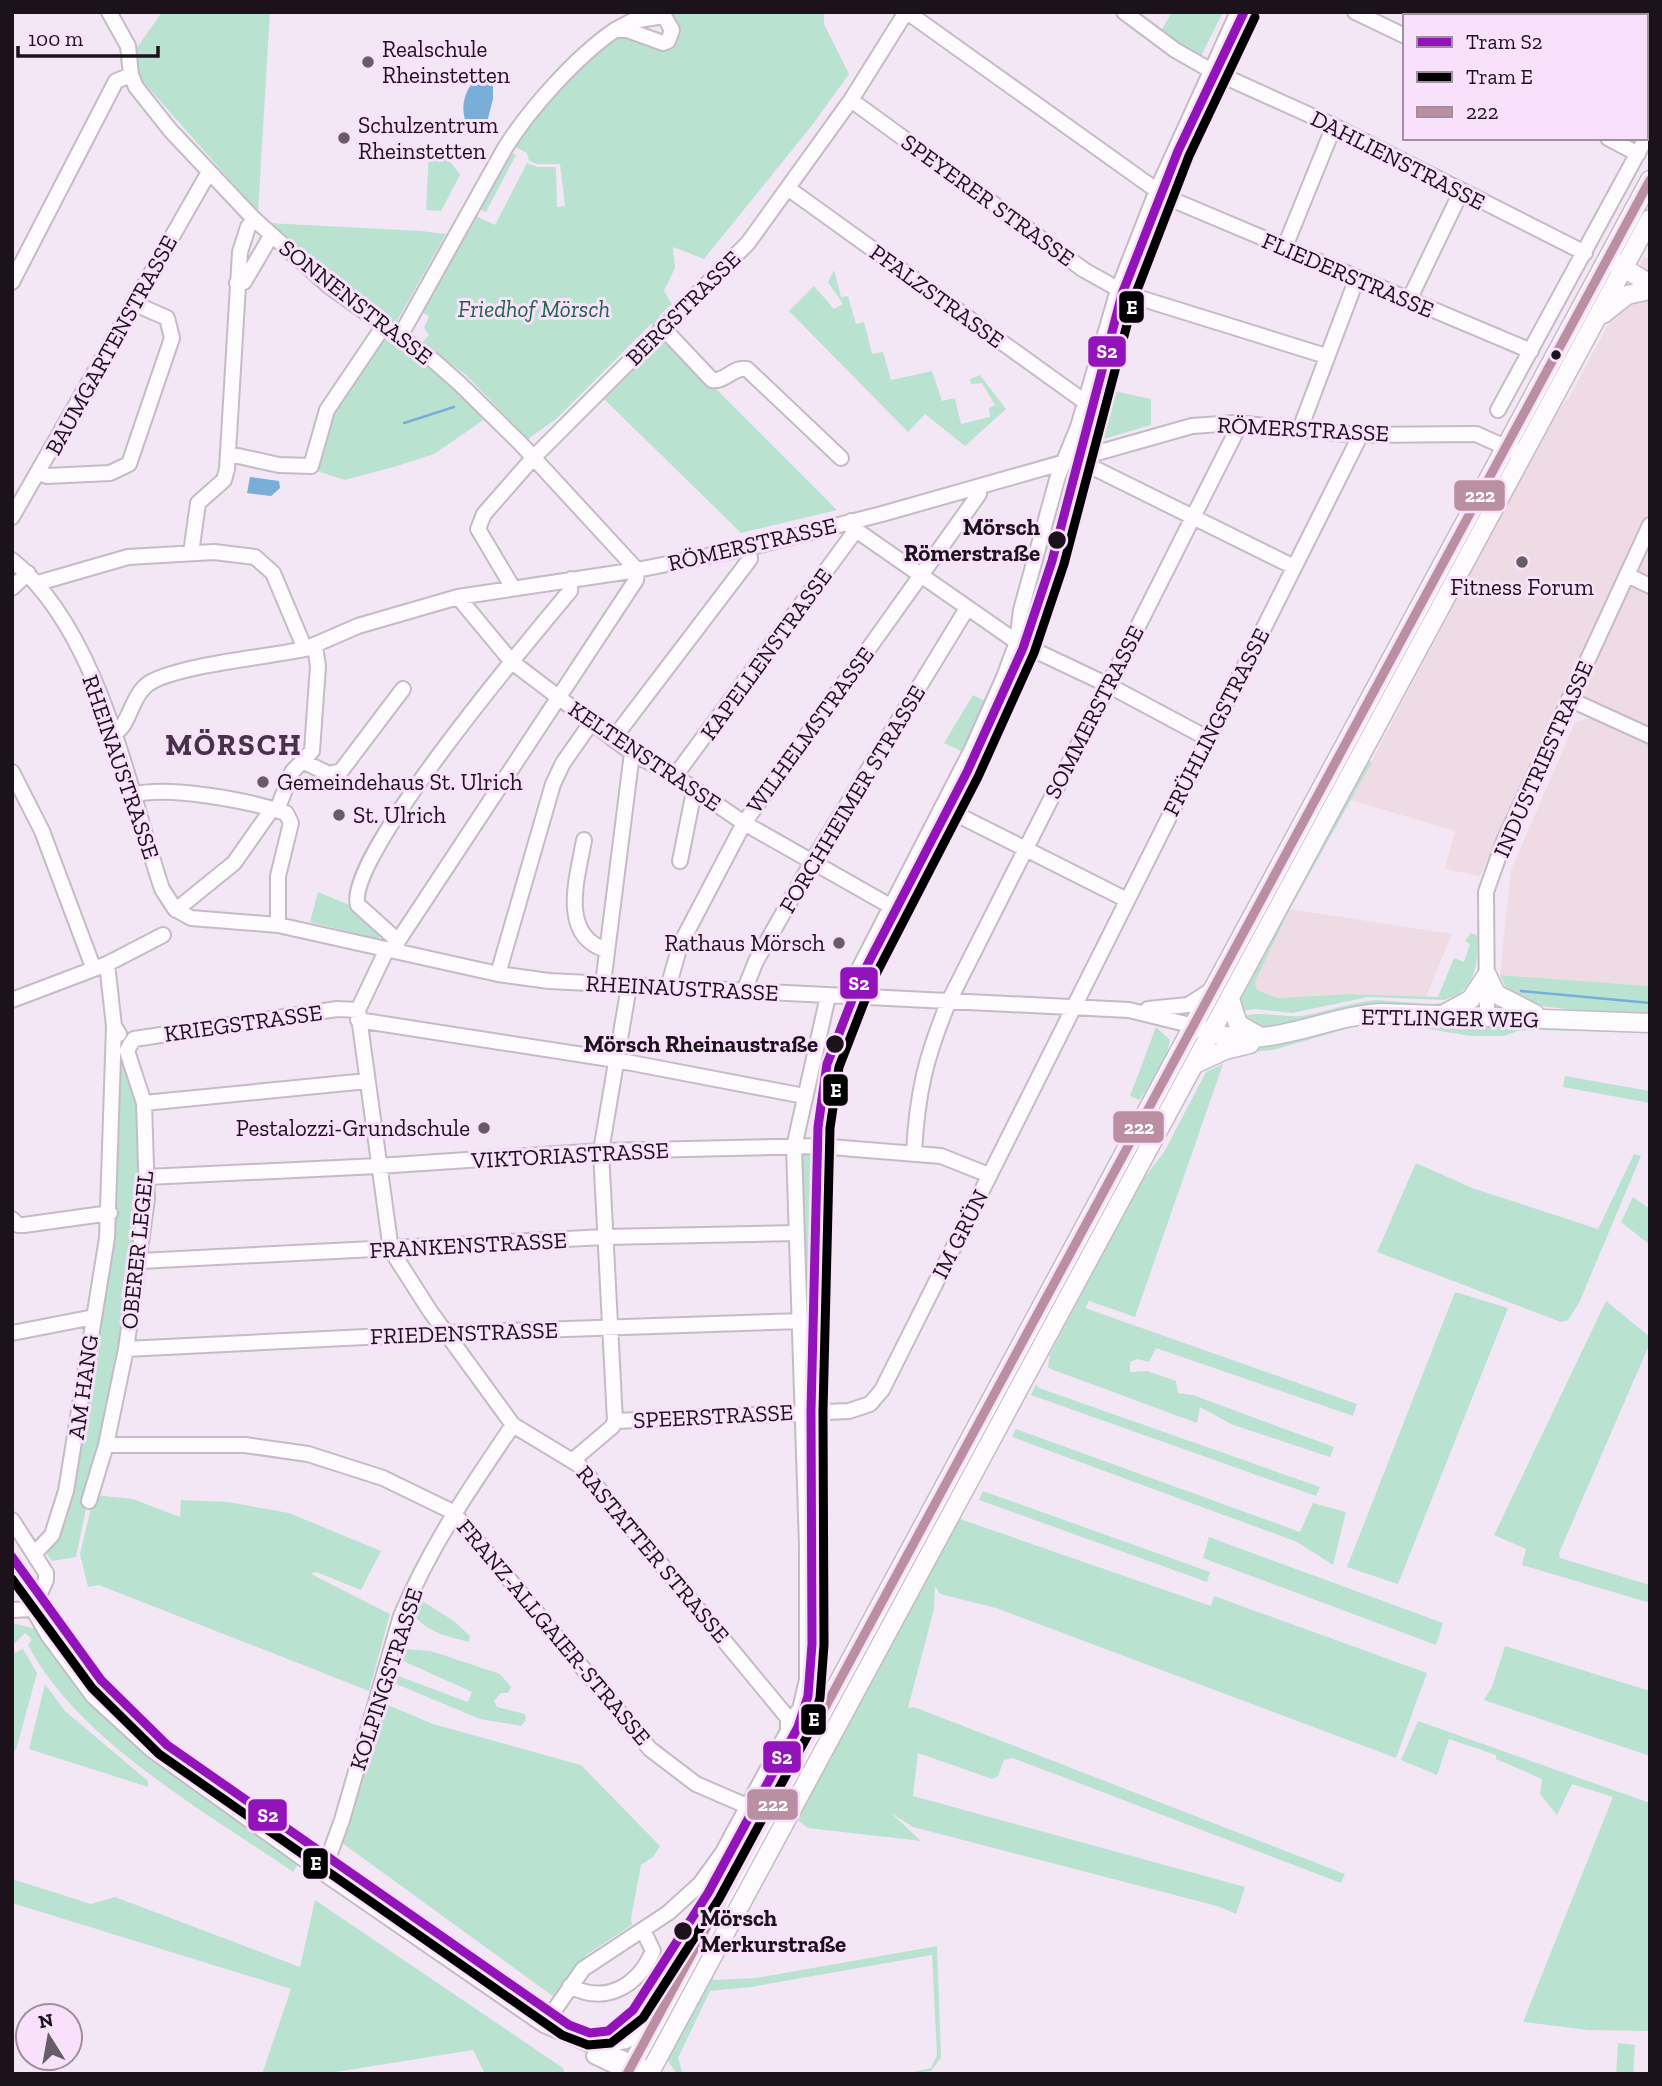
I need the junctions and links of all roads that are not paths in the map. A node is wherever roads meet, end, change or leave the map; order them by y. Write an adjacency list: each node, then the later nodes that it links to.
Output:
1 (108, 12): 10 (street, SONNENSTRASSE)
2 (907, 12): 11 (street, BERGSTRASSE); 20 (street, FLIEDERSTRASSE)
3 (1124, 12): 9 (street, DAHLIENSTRASSE)
4 (1238, 12): 9 (street)
5 (1250, 12): 9 (street)
6 (1355, 12): 8 (street)
7 (615, 30): 41 (street)
8 (1403, 35)
9 (1214, 72): 12 (street, DAHLIENSTRASSE); 20 (street)
10 (131, 75): 16 (street, SONNENSTRASSE); 31 (street)
11 (851, 100): 18 (street, BERGSTRASSE); 35 (street, SPEYERER STRASSE)
12 (1334, 126): 19 (street, DAHLIENSTRASSE); 25 (street)
13 (1612, 140): 15 (street)
14 (1645, 140): 15 (street)
15 (1638, 154): 26 (street)
16 (209, 172): 21 (street, SONNENSTRASSE); 37 (street, BAUMGARTENSTRASSE)
17 (1650, 180): 27 (main road)
18 (789, 189): 40 (street, BERGSTRASSE); 44 (street, PFALZSTRASSE)
19 (1461, 192): 26 (street, DAHLIENSTRASSE); 36 (street)
20 (1162, 193): 25 (street, FLIEDERSTRASSE); 35 (street)
21 (254, 219): 23 (street, SONNENSTRASSE); 32 (street)
22 (1650, 219): 24 (main road)
23 (271, 236): 32 (street); 38 (street, SONNENSTRASSE)
24 (1636, 245): 28 (main road); 29 (main road)
25 (1284, 249): 30 (street, FLIEDERSTRASSE)
26 (1585, 253): 42 (street)
27 (1607, 258): 28 (main road); 49 (main road)
28 (1623, 267): 33 (main road); 39 (main road)
29 (1650, 276)
30 (1357, 278): 36 (street, FLIEDERSTRASSE); 43 (street)
31 (12, 282)
32 (237, 283): 50 (street)
33 (1650, 284)
34 (1650, 290): 39 (main road)
35 (1123, 292): 43 (street, SPEYERER STRASSE); 44 (street); 51 (street)
36 (1409, 300): 42 (street, FLIEDERSTRASSE)
37 (133, 303): 55 (street, BAUMGARTENSTRASSE); 55 (street)
38 (383, 327): 41 (street, SONNENSTRASSE); 50 (street)
39 (1591, 327): 49 (main road)
40 (663, 328): 52 (street, BERGSTRASSE); 53 (street)
41 (399, 338): 52 (street, SONNENSTRASSE)
42 (1531, 351): 45 (street)
43 (1326, 356): 47 (street)
44 (1085, 402): 54 (street)
45 (1498, 410)
46 (1235, 423): 47 (street, RÖMERSTRASSE); 51 (street, RÖMERSTRASSE); 58 (street, SOMMERSTRASSE)
47 (1300, 429): 48 (street, RÖMERSTRASSE)
48 (1357, 435): 49 (street, RÖMERSTRASSE); 64 (street, FRÜHLINGSTRASSE)
49 (1513, 451): 113 (main road); 117 (main road)
50 (229, 454): 62 (street)
51 (1090, 454): 54 (street, RÖMERSTRASSE); 58 (street); 75 (street)
52 (534, 457): 65 (street, SONNENSTRASSE); 72 (street, BERGSTRASSE)
53 (841, 458)
54 (1064, 462): 56 (street, RÖMERSTRASSE); 75 (street)
55 (39, 473): 57 (street, BAUMGARTENSTRASSE)
56 (978, 487): 60 (street, RÖMERSTRASSE); 67 (street, WILHELMSTRASSE)
57 (12, 517)
58 (1192, 519): 64 (street); 78 (street, SOMMERSTRASSE)
59 (1650, 525): 66 (street, INDUSTRIESTRASSE)
60 (854, 526): 61 (street, RÖMERSTRASSE); 67 (street); 90 (street, KAPELLENSTRASSE)
61 (748, 548): 65 (street, RÖMERSTRASSE); 86 (street)
62 (191, 553): 68 (street); 76 (street)
63 (12, 560): 68 (street, RHEINAUSTRASSE)
64 (1294, 567): 85 (street, FRÜHLINGSTRASSE)
65 (637, 570): 69 (street, RÖMERSTRASSE); 80 (street)
66 (1627, 575): 70 (street); 81 (street, INDUSTRIESTRASSE)
67 (921, 577): 74 (street); 95 (street, WILHELMSTRASSE)
68 (33, 578): 71 (street); 83 (street, RHEINAUSTRASSE)
69 (571, 579): 72 (street, RÖMERSTRASSE); 77 (street)
70 (1650, 586)
71 (12, 588)
72 (513, 588): 73 (street, RÖMERSTRASSE)
73 (458, 597): 76 (street, RÖMERSTRASSE); 77 (street, KELTENSTRASSE)
74 (966, 610): 75 (street); 99 (street, FORCHHEIMER STRASSE)
75 (1023, 645): 78 (street); 94 (street); 101 (street)
76 (310, 648): 83 (street, RÖMERSTRASSE); 88 (street)
77 (512, 662): 80 (street, KELTENSTRASSE); 105 (street)
78 (1108, 685): 85 (street); 97 (street, SOMMERSTRASSE)
79 (403, 689): 88 (street)
80 (558, 696): 82 (street, KELTENSTRASSE); 105 (street)
81 (1569, 699): 84 (street); 109 (street, INDUSTRIESTRASSE)
82 (591, 723): 86 (street, KELTENSTRASSE); 108 (street)
83 (114, 733): 92 (street, RHEINAUSTRASSE)
84 (1650, 736)
85 (1207, 737): 100 (street, FRÜHLINGSTRASSE)
86 (613, 739): 87 (street, KELTENSTRASSE)
87 (632, 753): 90 (street, KELTENSTRASSE); 106 (street)
88 (304, 762): 93 (street)
89 (12, 772): 107 (street)
90 (675, 776): 91 (street, KELTENSTRASSE)
91 (694, 791): 95 (street, KELTENSTRASSE); 98 (street)
92 (132, 795): 93 (street); 102 (street, RHEINAUSTRASSE)
93 (275, 810): 102 (street); 103 (street)
94 (952, 812): 97 (street); 116 (street)
95 (744, 823): 99 (street, KELTENSTRASSE); 112 (street, WILHELMSTRASSE)
96 (584, 840): 106 (street)
97 (1026, 848): 100 (street); 119 (street, SOMMERSTRASSE)
98 (680, 861)
99 (812, 862): 101 (street, KELTENSTRASSE); 114 (street, FORCHHEIMER STRASSE)
100 (1127, 900): 120 (street, FRÜHLINGSTRASSE)
101 (892, 907): 116 (street)
102 (176, 910): 103 (street, RHEINAUSTRASSE)
103 (278, 925): 105 (street, RHEINAUSTRASSE)
104 (163, 935): 107 (street)
105 (393, 947): 108 (street, RHEINAUSTRASSE); 123 (street)
106 (607, 950): 110 (street)
107 (100, 965): 118 (street); 127 (street)
108 (498, 974): 110 (street, RHEINAUSTRASSE)
109 (1487, 975): 122 (street, INDUSTRIESTRASSE); 124 (main road); 125 (main road)
110 (603, 984): 111 (street, RHEINAUSTRASSE)
111 (629, 986): 112 (street, RHEINAUSTRASSE); 133 (street)
112 (668, 988): 114 (street, RHEINAUSTRASSE)
113 (1214, 988): 121 (street); 128 (main road)
114 (744, 991): 115 (street, RHEINAUSTRASSE)
115 (828, 996): 116 (street, RHEINAUSTRASSE); 136 (street)
116 (852, 996): 119 (street, RHEINAUSTRASSE)
117 (1230, 999): 129 (main road); 130 (main road)
118 (12, 1000)
119 (949, 1001): 120 (street, RHEINAUSTRASSE); 141 (street, SOMMERSTRASSE)
120 (1074, 1009): 121 (street, RHEINAUSTRASSE); 143 (street, IM GRÜN)
121 (1129, 1010): 128 (street, RHEINAUSTRASSE)
122 (1487, 1011): 124 (main road, ETTLINGER WEG); 125 (main road, ETTLINGER WEG)
123 (358, 1015): 131 (street, KRIEGSTRASSE); 133 (street, KRIEGSTRASSE); 135 (street, RASTATTER STRASSE)
124 (1442, 1015): 130 (main road, ETTLINGER WEG)
125 (1548, 1019): 126 (main road, ETTLINGER WEG)
126 (1650, 1023)
127 (114, 1026): 131 (street); 145 (street, AM HANG)
128 (1194, 1026): 129 (main road, ETTLINGER WEG); 174 (main road)
129 (1212, 1033): 130 (main road, ETTLINGER WEG); 134 (main road)
130 (1277, 1037): 134 (main road)
131 (130, 1045): 137 (street, OBERER LEGEL)
132 (836, 1058): 138 (street)
133 (616, 1060): 136 (street, KRIEGSTRASSE); 140 (street)
134 (1195, 1064): 178 (main road)
135 (367, 1081): 137 (street); 142 (street, RASTATTER STRASSE)
136 (804, 1096): 139 (street)
137 (144, 1103): 144 (street, OBERER LEGEL)
138 (823, 1146): 139 (street, VIKTORIASTRASSE); 141 (street, VIKTORIASTRASSE); 157 (street)
139 (794, 1147): 140 (street, VIKTORIASTRASSE); 147 (street)
140 (601, 1151): 142 (street, VIKTORIASTRASSE); 148 (street)
141 (914, 1153): 143 (street, VIKTORIASTRASSE)
142 (378, 1166): 144 (street, VIKTORIASTRASSE); 149 (street, RASTATTER STRASSE)
143 (989, 1175): 157 (street, IM GRÜN)
144 (147, 1177): 150 (street, OBERER LEGEL)
145 (110, 1213): 146 (street); 151 (street, AM HANG)
146 (12, 1219)
147 (796, 1233): 148 (street, FRANKENSTRASSE); 152 (street)
148 (605, 1237): 149 (street, FRANKENSTRASSE); 153 (street)
149 (391, 1251): 150 (street, FRANKENSTRASSE); 155 (street, RASTATTER STRASSE)
150 (140, 1261): 156 (street, OBERER LEGEL)
151 (94, 1317): 154 (street); 165 (street, AM HANG)
152 (802, 1321): 153 (street, FRIEDENSTRASSE); 157 (street)
153 (609, 1327): 155 (street, FRIEDENSTRASSE); 158 (street)
154 (12, 1333)
155 (446, 1333): 156 (street, FRIEDENSTRASSE); 159 (street, RASTATTER STRASSE)
156 (126, 1349): 160 (street, OBERER LEGEL)
157 (812, 1412): 158 (street, SPEERSTRASSE); 168 (street)
158 (615, 1421): 161 (street)
159 (513, 1425): 161 (street, RASTATTER STRASSE); 163 (street, KOLPINGSTRASSE)
160 (106, 1445): 162 (street, OBERER LEGEL); 163 (street, FRANZ-ALLGAIER-STRASSE)
161 (573, 1460): 168 (street, RASTATTER STRASSE)
162 (89, 1501)
163 (453, 1512): 169 (street, FRANZ-ALLGAIER-STRASSE); 170 (street, KOLPINGSTRASSE)
164 (12, 1520): 165 (street)
165 (35, 1553): 166 (street)
166 (33, 1609): 167 (street); 170 (street)
167 (12, 1611)
168 (796, 1715): 169 (street)
169 (747, 1806): 171 (street)
170 (319, 1870): 173 (street)
171 (643, 1930): 172 (street); 172 (street)
172 (570, 1986): 173 (street)
173 (544, 2025): 175 (street)
174 (654, 2025): 176 (street); 177 (main road)
175 (564, 2035): 176 (street); 177 (street)
176 (591, 2045): 177 (street)
177 (630, 2071): 178 (street)
178 (652, 2073)

